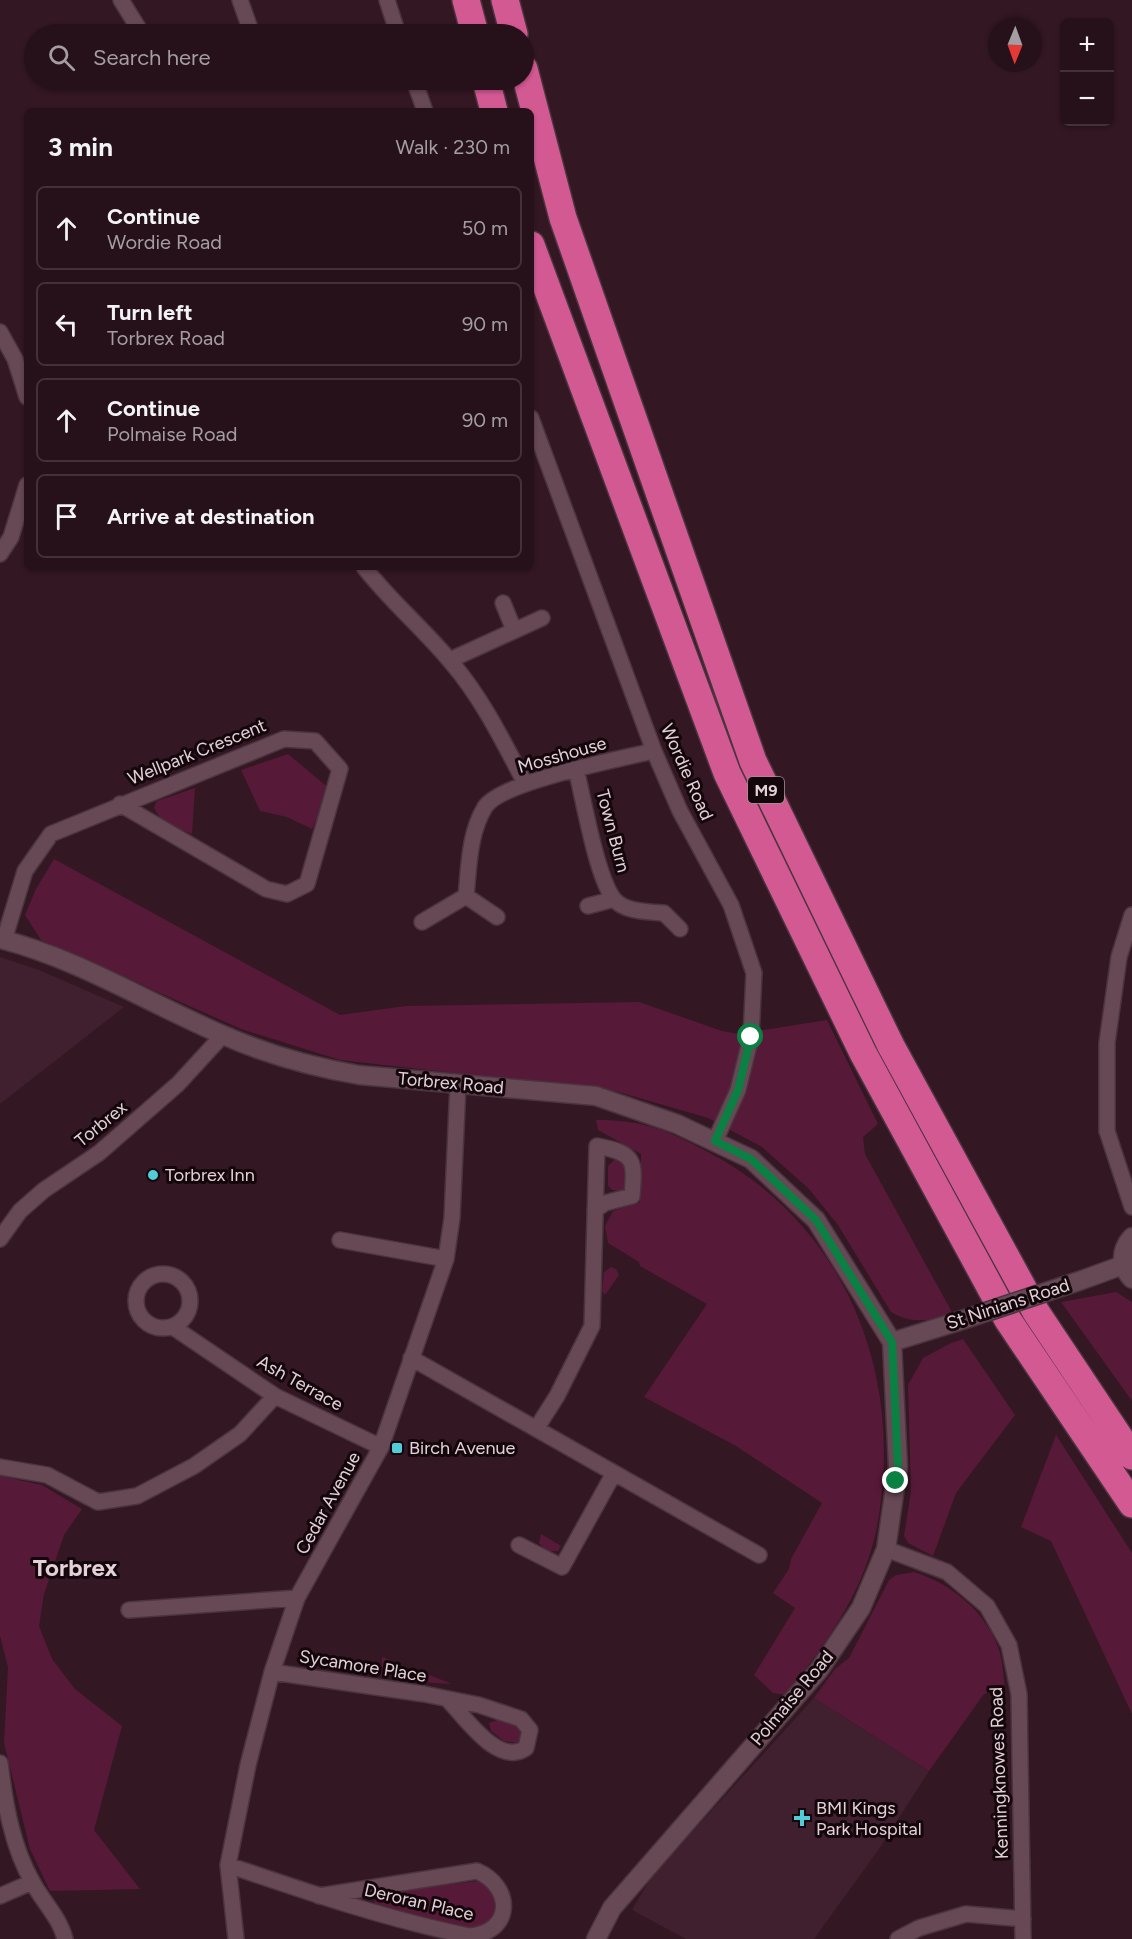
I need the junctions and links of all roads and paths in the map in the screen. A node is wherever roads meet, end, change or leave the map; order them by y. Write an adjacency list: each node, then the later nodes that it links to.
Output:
1 (121, 0): 6 (street)
2 (240, 0): 7 (street)
3 (387, 0): 8 (street)
4 (466, 0): 9 (highway)
5 (505, 0): 10 (highway)
6 (136, 24)
7 (248, 24)
8 (395, 24)
9 (472, 24)
10 (511, 24)
11 (418, 90): 14 (street)
12 (489, 90): 15 (highway)
13 (529, 90): 56 (highway, M9)
14 (424, 108)
15 (493, 108)
16 (534, 253): 59 (highway, M9)
17 (0, 332): 18 (street)
18 (24, 388)
19 (534, 426): 27 (street, Wordie Road)
20 (24, 494): 21 (street)
21 (0, 554)
22 (367, 571): 26 (street)
23 (503, 603): 25 (street)
24 (543, 618): 25 (street)
25 (514, 630): 26 (street)
26 (450, 660): 29 (street)
27 (654, 751): 28 (street, Mosshouse); 41 (street, Wordie Road)
28 (576, 769): 29 (street, Mosshouse); 32 (street, Town Burn)
29 (525, 783): 31 (street, Mosshouse)
30 (120, 804): 30 (street, Wellpark Crescent); 38 (street, Wellpark Crescent)
31 (466, 896): 35 (street); 36 (street)
32 (614, 899): 33 (street); 37 (street, Town Burn)
33 (588, 906)
34 (1132, 915): 42 (street)
35 (496, 917)
36 (422, 922)
37 (680, 929)
38 (2, 940): 39 (street, Torbrex Road)
39 (223, 1035): 40 (street, Torbrex Road); 45 (street, Torbrex)
40 (458, 1084): 41 (street, Torbrex Road); 47 (street, Cedar Avenue)
41 (715, 1141): 49 (street, Torbrex Road)
42 (1132, 1207)
43 (595, 1210): 54 (street)
44 (1132, 1237): 48 (street)
45 (0, 1239)
46 (340, 1239): 47 (street)
47 (446, 1259): 52 (street, Cedar Avenue)
48 (1128, 1272): 51 (street, St Ninians Road, bridge)
49 (857, 1283): 51 (street, Polmaise Road)
50 (173, 1327): 53 (street, Ash Terrace)
51 (892, 1342): 61 (street, Polmaise Road)
52 (411, 1358): 54 (street); 55 (street, Cedar Avenue)
53 (275, 1396): 55 (street, Ash Terrace); 57 (street)
54 (536, 1429): 58 (street)
55 (381, 1447): 63 (street, Cedar Avenue)
56 (1132, 1456)
57 (0, 1467)
58 (614, 1473): 60 (street); 62 (street)
59 (1132, 1504)
60 (519, 1545)
61 (886, 1549): 72 (street, Kenningknowes Road); 76 (street, Polmaise Road)
62 (759, 1555)
63 (297, 1598): 64 (street); 65 (street, Cedar Avenue)
64 (129, 1610)
65 (272, 1672): 66 (street, Sycamore Place); 68 (street, Cedar Avenue)
66 (448, 1700): 66 (street, Sycamore Place)
67 (0, 1763): 69 (street)
68 (228, 1864): 71 (street, Deroran Place); 75 (street, Cedar Avenue)
69 (32, 1882): 70 (street); 74 (street)
70 (0, 1896)
71 (319, 1896): 73 (street, Deroran Place); 73 (street, Deroran Place)
72 (1023, 1919): 77 (street); 78 (street, Kenningknowes Road)
73 (416, 1932)
74 (65, 1939)
75 (236, 1939)
76 (596, 1939)
77 (897, 1939)
78 (1023, 1939)

